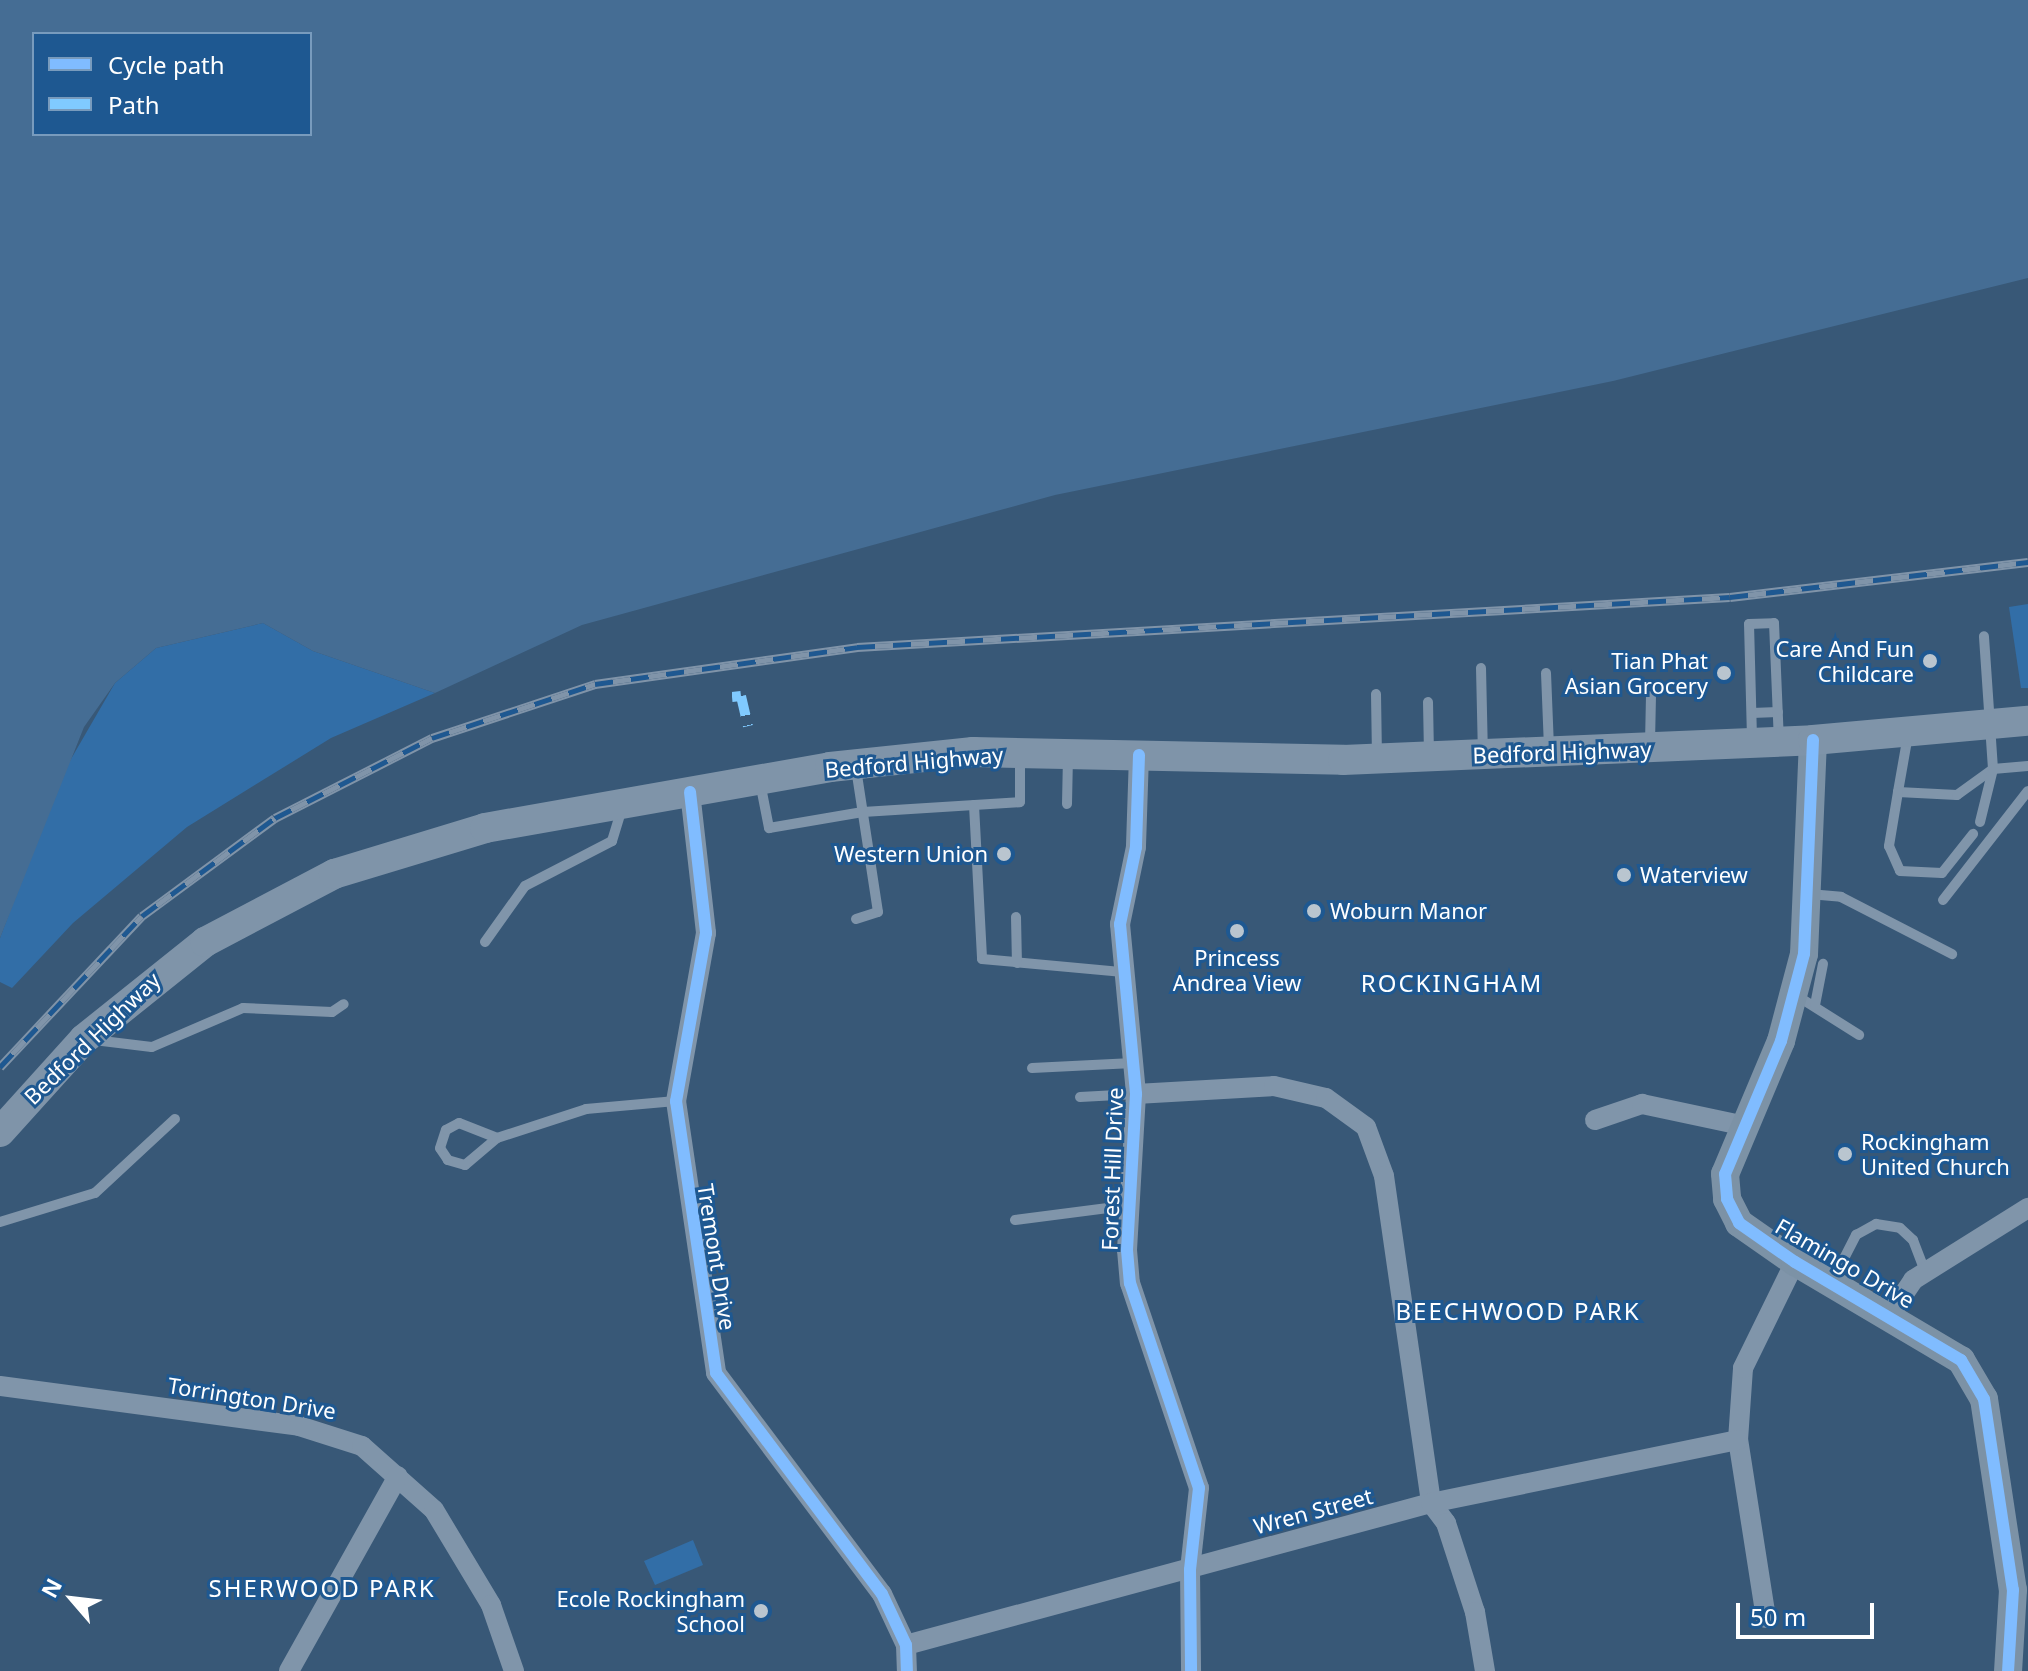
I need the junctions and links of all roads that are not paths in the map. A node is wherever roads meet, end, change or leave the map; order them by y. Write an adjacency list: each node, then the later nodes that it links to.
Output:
1 (1984, 636): 10 (lane)
2 (1481, 668): 19 (lane)
3 (1546, 673): 15 (lane)
4 (1376, 694): 21 (lane)
5 (1651, 696): 14 (lane)
6 (1428, 702): 20 (lane)
7 (1778, 712): 8 (lane); 8 (lane); 13 (lane)
8 (1752, 713): 13 (lane)
9 (2028, 721): 10 (main road, Bedford Highway)
10 (1994, 724): 11 (main road, Bedford Highway); 24 (lane)
11 (1908, 733): 12 (main road, Bedford Highway); 28 (lane)
12 (1813, 740): 13 (main road, Bedford Highway); 35 (street, Flamingo Drive)
13 (1766, 743): 14 (main road, Bedford Highway)
14 (1650, 749): 15 (main road, Bedford Highway)
15 (1549, 753): 19 (main road, Bedford Highway)
16 (1020, 754): 17 (main road, Bedford Highway); 22 (main road, Bedford Highway); 31 (lane)
17 (1068, 754): 18 (main road, Bedford Highway); 30 (lane)
18 (1139, 755): 21 (main road, Bedford Highway); 43 (street, Forest Hill Drive)
19 (1483, 755): 20 (main road, Bedford Highway)
20 (1429, 757): 21 (main road, Bedford Highway)
21 (1377, 759)
22 (856, 766): 25 (main road, Bedford Highway); 32 (lane)
23 (2028, 766): 24 (lane)
24 (1993, 769): 28 (lane); 33 (lane)
25 (760, 780): 27 (main road, Bedford Highway); 32 (lane)
26 (2028, 791): 36 (lane)
27 (690, 792): 29 (main road, Bedford Highway); 52 (street, Tremont Drive)
28 (1898, 792): 34 (lane)
29 (621, 803): 39 (lane); 47 (main road, Bedford Highway)
30 (1067, 804)
31 (974, 805): 32 (lane); 41 (lane)
32 (863, 812): 38 (lane)
33 (1980, 822)
34 (1973, 834)
35 (1809, 894): 40 (lane); 44 (street, Flamingo Drive)
36 (1943, 900)
37 (1016, 917): 41 (lane)
38 (856, 919)
39 (485, 942)
40 (1952, 954)
41 (1017, 963): 43 (lane)
42 (1823, 964): 44 (lane)
43 (1123, 972): 48 (street, Forest Hill Drive)
44 (1804, 999): 46 (lane); 55 (street, Flamingo Drive)
45 (344, 1004): 47 (lane)
46 (1859, 1035)
47 (84, 1039): 56 (main road, Bedford Highway)
48 (1133, 1063): 49 (lane); 50 (street, Forest Hill Drive)
49 (1032, 1068)
50 (1136, 1094): 51 (lane); 58 (street, Forest Hill Drive); 69 (street)
51 (1080, 1097)
52 (676, 1101): 57 (lane); 72 (street, Tremont Drive)
53 (175, 1119): 61 (lane)
54 (1595, 1120): 55 (street)
55 (1741, 1125): 62 (street, Flamingo Drive)
56 (0, 1132)
57 (497, 1138): 57 (lane)
58 (1131, 1205): 60 (lane); 70 (street, Forest Hill Drive)
59 (2028, 1208): 63 (street)
60 (1015, 1220)
61 (0, 1222)
62 (1795, 1262): 64 (street, Flamingo Drive); 67 (street)
63 (1925, 1272): 64 (lane); 65 (street)
64 (1832, 1282): 65 (street, Flamingo Drive)
65 (1891, 1313): 78 (street, Flamingo Drive)
66 (0, 1386): 68 (street, Torrington Drive)
67 (1738, 1440): 69 (street, Wren Street); 71 (street)
68 (398, 1476): 73 (street); 74 (street, Torrington Drive)
69 (1431, 1503): 70 (street, Wren Street); 77 (street)
70 (1190, 1570): 72 (street, Wren Street); 76 (street, Forest Hill Drive)
71 (1766, 1618)
72 (906, 1645): 75 (street, Tremont Drive)
73 (289, 1671)
74 (514, 1671)
75 (907, 1671)
76 (1191, 1671)
77 (1485, 1671)
78 (2008, 1671)

